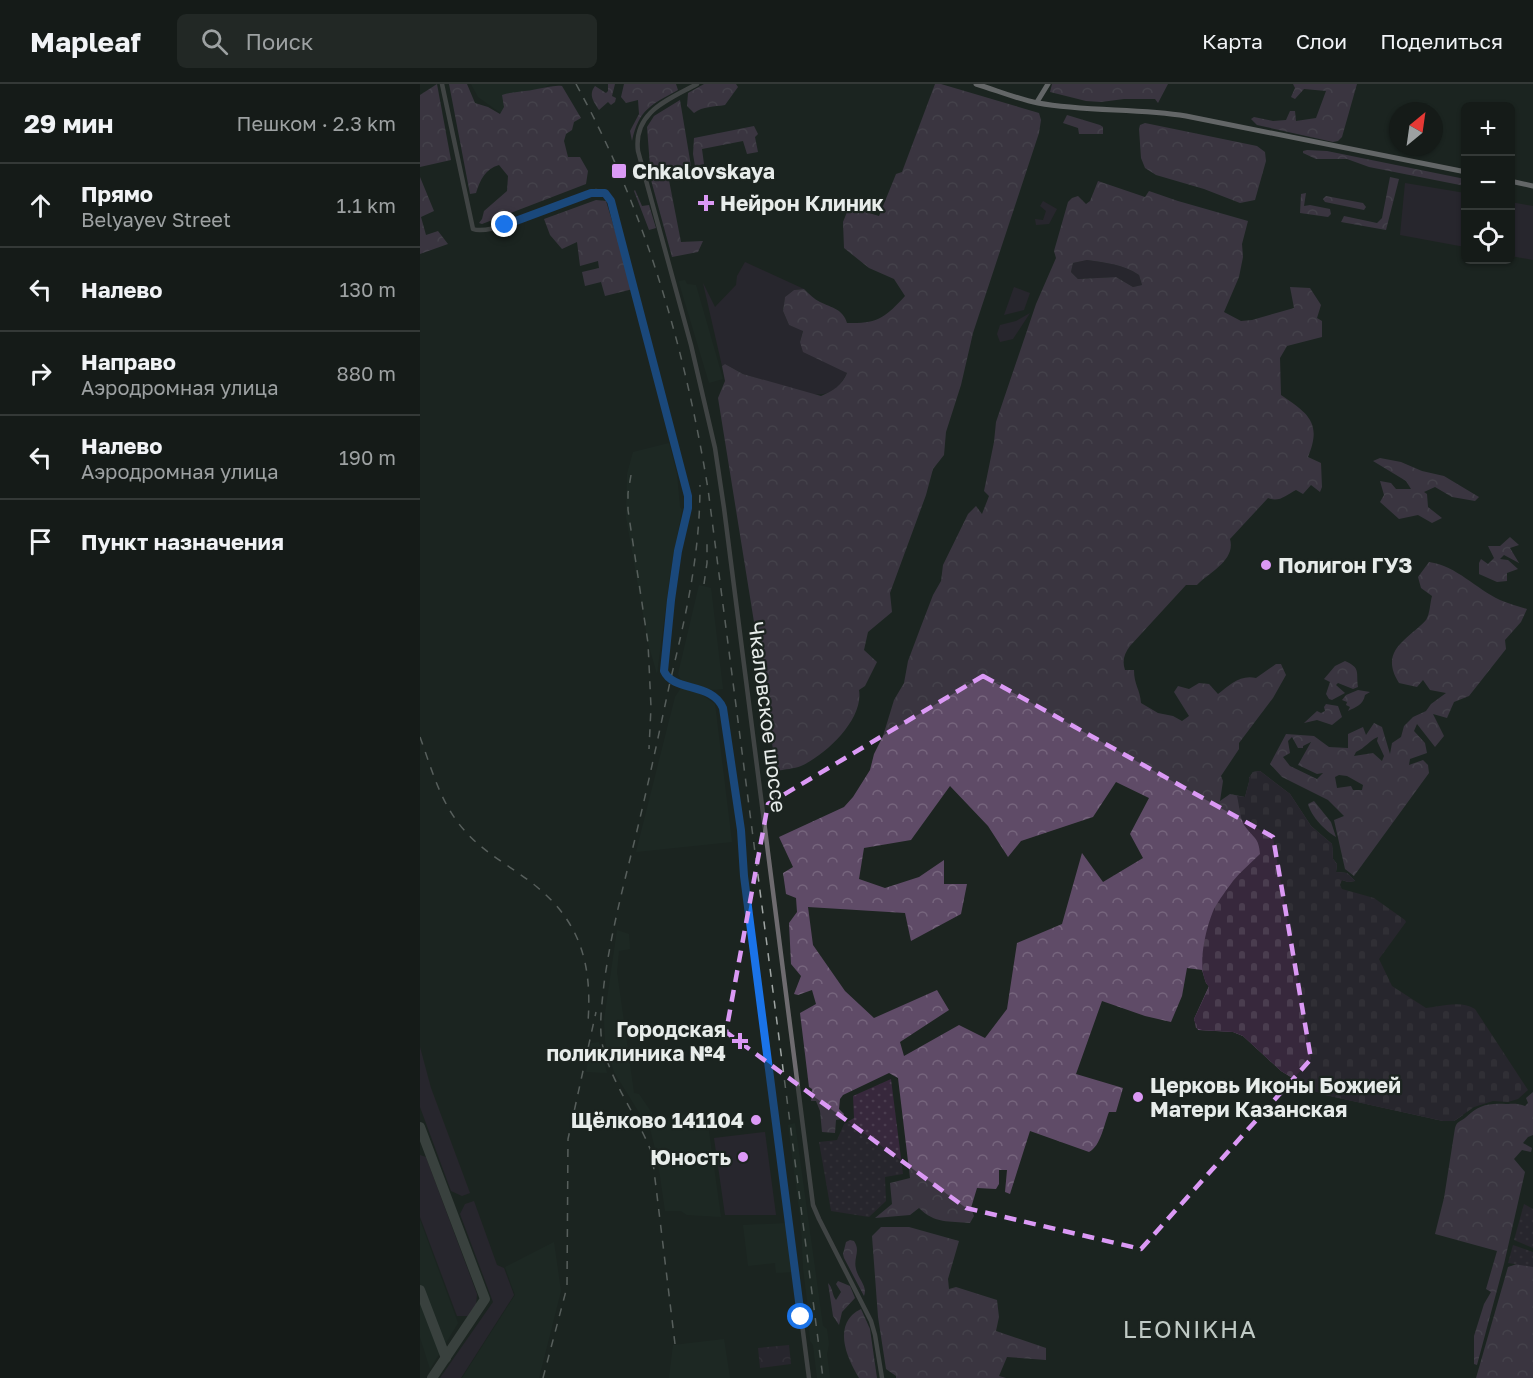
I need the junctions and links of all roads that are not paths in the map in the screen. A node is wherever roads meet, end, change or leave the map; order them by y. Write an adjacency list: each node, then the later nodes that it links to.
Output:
1 (442, 84): 9 (street)
2 (697, 84): 10 (street, Чкаловское шоссе)
3 (976, 84): 5 (main road)
4 (1048, 84): 5 (main road)
5 (1037, 102): 6 (main road)
6 (1461, 171)
7 (1515, 182): 8 (main road)
8 (1533, 186)
9 (809, 1378)
10 (882, 1378)

